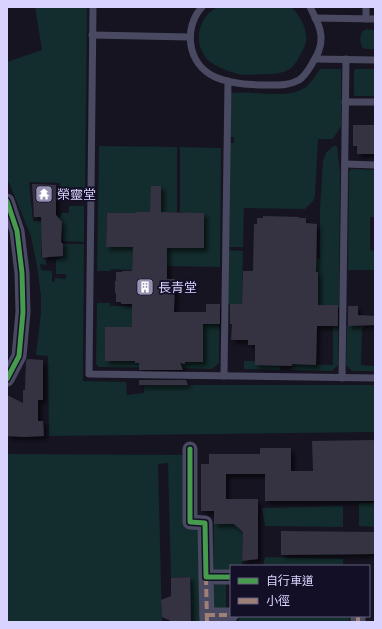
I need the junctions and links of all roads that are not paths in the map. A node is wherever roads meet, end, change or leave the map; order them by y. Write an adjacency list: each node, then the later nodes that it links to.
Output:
1 (93, 7): 8 (lane)
2 (202, 7): 9 (lane)
3 (310, 7): 5 (lane)
4 (366, 7): 6 (lane)
5 (315, 18): 6 (lane); 10 (lane)
6 (366, 19): 7 (lane)
7 (375, 19)
8 (92, 35): 9 (lane); 19 (lane)
9 (190, 37): 13 (lane)
10 (315, 59): 11 (lane); 13 (lane)
11 (346, 59): 12 (lane); 14 (lane)
12 (375, 60)
13 (228, 81): 19 (lane)
14 (345, 102): 15 (lane); 16 (lane)
15 (375, 102)
16 (345, 164): 17 (lane); 20 (lane)
17 (375, 165)
18 (7, 201): 22 (street)
19 (224, 376): 20 (lane)
20 (342, 378): 21 (lane)
21 (375, 378)
22 (7, 379)
23 (190, 448): 25 (street)
24 (230, 576): 25 (street)
25 (206, 577): 27 (street)
26 (230, 615): 27 (street)
27 (207, 618)

